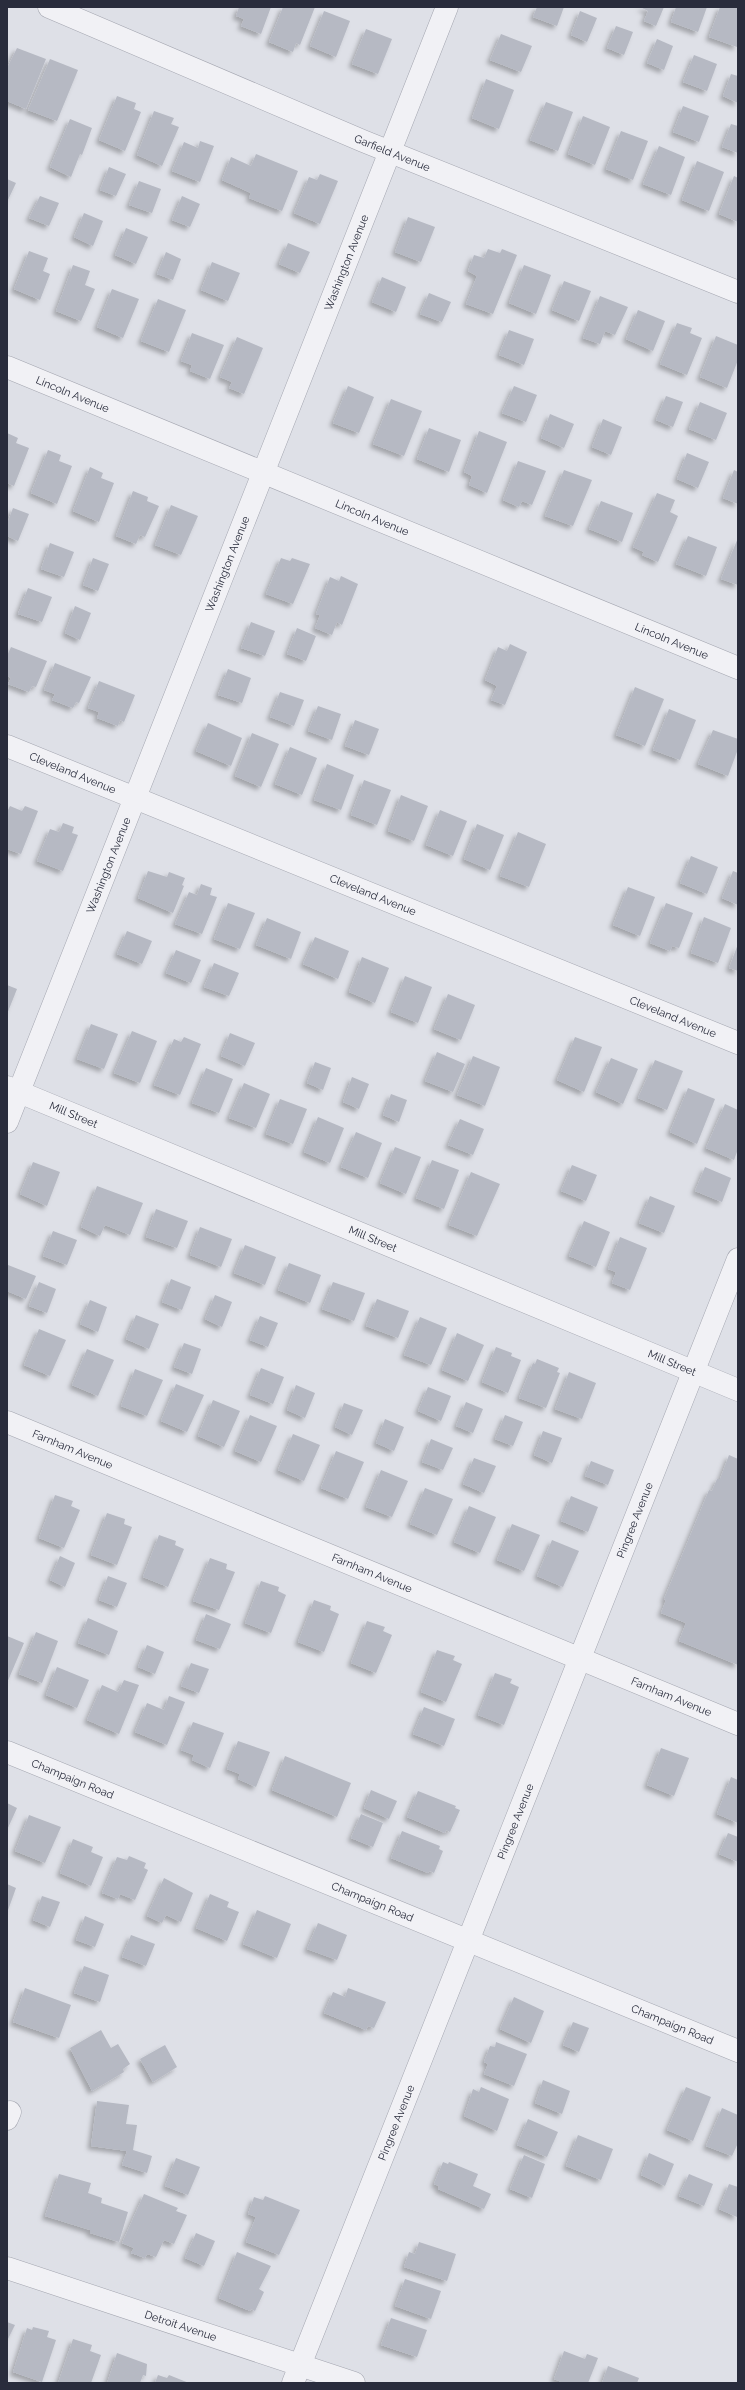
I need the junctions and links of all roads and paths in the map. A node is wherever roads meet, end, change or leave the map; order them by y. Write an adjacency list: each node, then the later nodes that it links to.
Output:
1 (49, 7): 3 (street, Garfield Avenue)
2 (447, 7): 3 (street, Washington Avenue)
3 (390, 152): 4 (street, Garfield Avenue); 6 (street, Washington Avenue)
4 (738, 292)
5 (7, 367): 6 (street, Lincoln Avenue)
6 (263, 472): 7 (street, Lincoln Avenue); 9 (street, Washington Avenue)
7 (738, 668)
8 (7, 746): 9 (street, Cleveland Avenue)
9 (133, 799): 10 (street, Cleveland Avenue); 11 (street, Washington Avenue)
10 (738, 1043)
11 (12, 1089): 12 (street, Washington Avenue); 14 (street, Mill Street)
12 (7, 1122)
13 (738, 1259): 14 (street, Pingree Avenue)
14 (693, 1372): 15 (street, Mill Street); 17 (street, Pingree Avenue)
15 (738, 1390)
16 (7, 1422): 17 (street, Farnham Avenue)
17 (580, 1660): 18 (street, Farnham Avenue); 20 (street, Pingree Avenue)
18 (738, 1724)
19 (7, 1752): 20 (street, Champaign Road)
20 (469, 1941): 21 (street, Champaign Road); 23 (street, Pingree Avenue)
21 (738, 2051)
22 (7, 2268): 23 (street, Detroit Avenue)
23 (296, 2374): 24 (street, Detroit Avenue)
24 (354, 2383)

